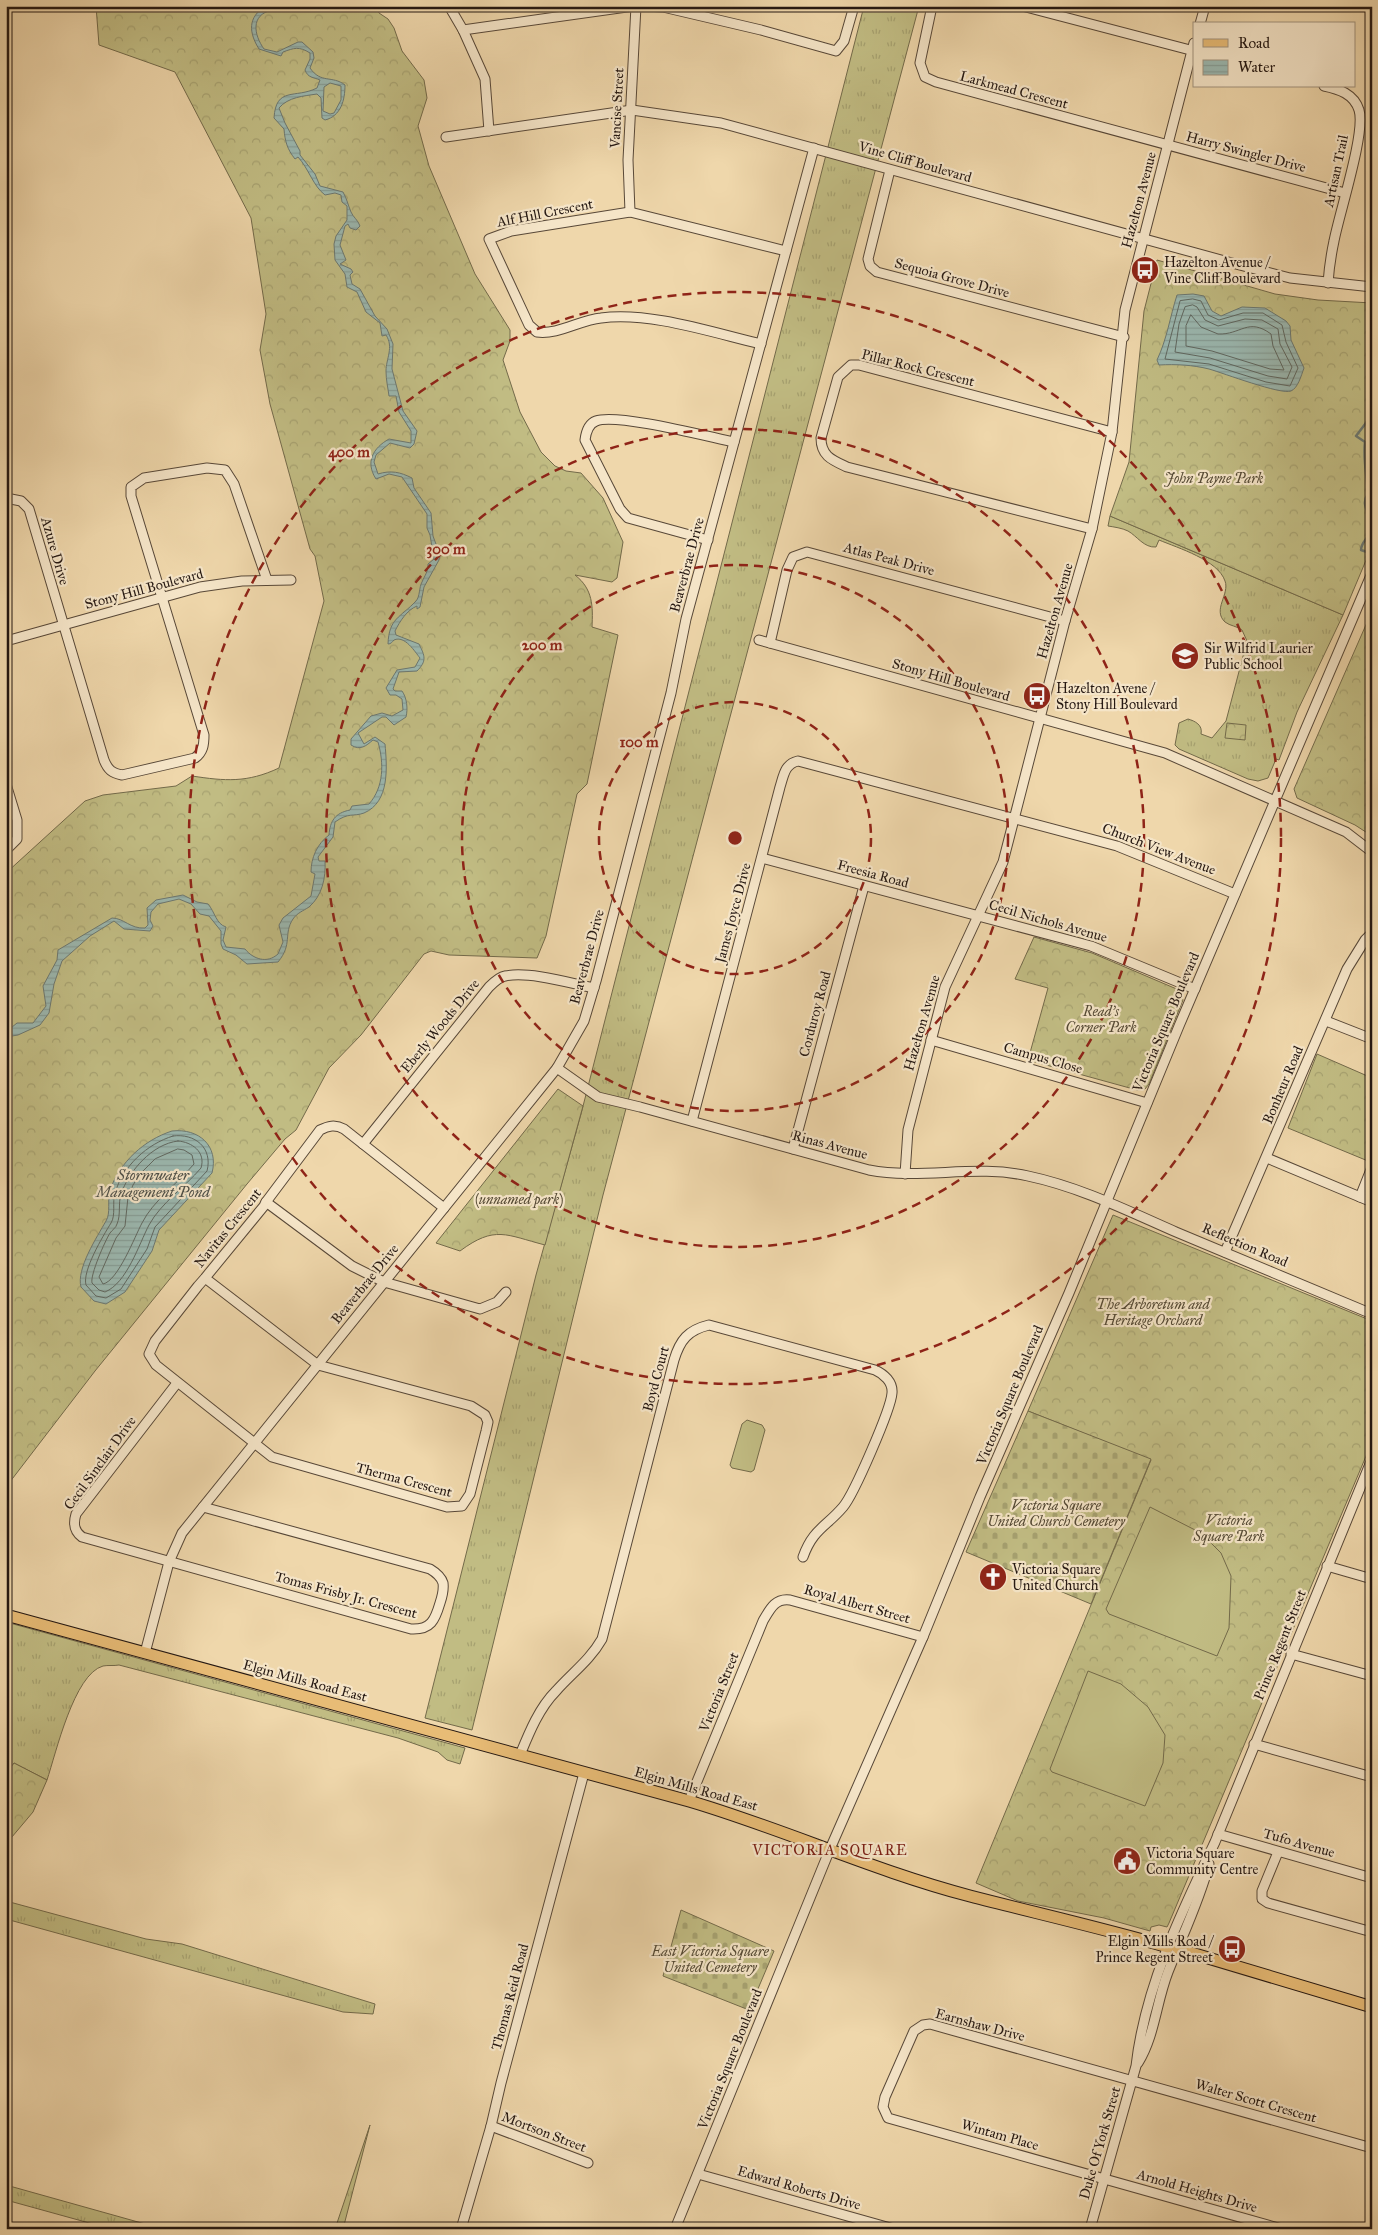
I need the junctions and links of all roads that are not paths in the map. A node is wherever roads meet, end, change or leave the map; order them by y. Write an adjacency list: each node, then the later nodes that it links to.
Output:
1 (449, 6): 9 (street)
2 (635, 6): 9 (street); 13 (street, Vancise Street)
3 (644, 6): 4 (street)
4 (854, 6)
5 (932, 6): 16 (street, Larkmead Crescent)
6 (1022, 6): 10 (street)
7 (1205, 6): 8 (street)
8 (1201, 22)
9 (463, 30): 14 (street)
10 (1193, 48)
11 (1193, 52): 16 (street, Hazelton Avenue)
12 (1335, 88): 19 (street, Artisan Trail)
13 (632, 110): 14 (street, Vine Cliff Boulevard); 17 (street, Vine Cliff Boulevard); 20 (street, Vancise Street)
14 (489, 131): 15 (street, Vine Cliff Boulevard)
15 (446, 137)
16 (1168, 146): 19 (street, Harry Swingler Drive); 21 (street, Hazelton Avenue)
17 (814, 148): 18 (street, Vine Cliff Boulevard); 22 (street, Beaverbrae Drive)
18 (890, 170): 21 (street, Vine Cliff Boulevard); 25 (street, Sequoia Grove Drive)
19 (1345, 193): 23 (street, Artisan Trail)
20 (630, 212): 22 (street, Alf Hill Crescent); 26 (street, Alf Hill Crescent)
21 (1142, 240): 23 (street, Vine Cliff Boulevard); 25 (street, Hazelton Avenue)
22 (786, 251): 26 (street, Beaverbrae Drive)
23 (1328, 282): 24 (street, Vine Cliff Boulevard)
24 (1372, 287)
25 (1124, 337): 27 (street, Hazelton Avenue)
26 (761, 344): 28 (street, Beaverbrae Drive)
27 (1112, 432): 30 (street, Hazelton Avenue); 30 (street, Pillar Rock Crescent)
28 (734, 442): 31 (street, Beaverbrae Drive); 31 (street)
29 (6, 498): 37 (street, Azure Drive)
30 (1092, 529): 36 (street, Hazelton Avenue)
31 (708, 540): 52 (street, Beaverbrae Drive)
32 (1372, 573): 43 (street, Victoria Square Boulevard)
33 (266, 580): 34 (street, Stony Hill Boulevard); 35 (street, Stony Hill Boulevard); 35 (street)
34 (291, 580)
35 (160, 596): 37 (street, Stony Hill Boulevard); 37 (street, Azure Drive)
36 (1065, 621): 40 (street, Atlas Peak Drive); 41 (street, Hazelton Avenue)
37 (63, 626): 39 (street, Stony Hill Boulevard)
38 (759, 640): 40 (street, Stony Hill Boulevard)
39 (6, 641)
40 (770, 643): 41 (street, Stony Hill Boulevard)
41 (1039, 719): 43 (street, Stony Hill Boulevard); 44 (street, Hazelton Avenue)
42 (6, 784): 45 (street)
43 (1275, 801): 46 (street, Stony Hill Boulevard); 49 (street, Victoria Square Boulevard)
44 (1014, 818): 47 (street, James Joyce Drive); 49 (street, Church View Avenue); 50 (street, Hazelton Avenue)
45 (6, 850)
46 (1372, 852)
47 (762, 858): 48 (street, Freesia Road); 59 (street, James Joyce Drive)
48 (864, 886): 50 (street, Freesia Road); 61 (street, Corduroy Road)
49 (1235, 894): 53 (street, Victoria Square Boulevard)
50 (978, 915): 53 (street, Cecil Nichols Avenue); 55 (street, Hazelton Avenue)
51 (1372, 933): 54 (street, Bonheur Road)
52 (594, 988): 57 (street, Beaverbrae Drive); 60 (street, Eberly Woods Drive)
53 (1194, 989): 58 (street, Victoria Square Boulevard)
54 (1326, 1021): 56 (street); 62 (street, Bonheur Road)
55 (931, 1040): 58 (street, Campus Close); 64 (street, Hazelton Avenue)
56 (1372, 1040)
57 (557, 1068): 59 (street, Rinas Avenue); 69 (street, Beaverbrae Drive)
58 (1147, 1103): 67 (street, Victoria Square Boulevard)
59 (692, 1121): 61 (street, Rinas Avenue)
60 (363, 1144): 66 (street, Navitas Crescent); 69 (street, Navitas Crescent)
61 (793, 1149): 64 (street, Rinas Avenue)
62 (1267, 1158): 65 (street); 70 (street, Bonheur Road)
63 (1372, 1168): 65 (street)
64 (905, 1174): 67 (street, Rinas Avenue)
65 (1360, 1197): 68 (street)
66 (266, 1202): 71 (street, Navitas Crescent); 72 (street)
67 (1107, 1202): 70 (street, Reflection Road); 87 (street, Victoria Square Boulevard)
68 (1372, 1202)
69 (444, 1208): 72 (street, Beaverbrae Drive)
70 (1225, 1252): 74 (street, Reflection Road)
71 (205, 1278): 75 (street); 76 (street, Navitas Crescent)
72 (384, 1282): 73 (street); 75 (street, Beaverbrae Drive)
73 (506, 1292)
74 (1372, 1314)
75 (318, 1365): 77 (street, Beaverbrae Drive); 77 (street, Therma Crescent)
76 (177, 1383): 77 (street, Navitas Crescent); 82 (street, Cecil Sinclair Drive)
77 (254, 1444): 80 (street, Beaverbrae Drive)
78 (1372, 1458): 79 (street, Prince Regent Street)
79 (1369, 1474): 83 (street, Prince Regent Street)
80 (203, 1507): 82 (street, Beaverbrae Drive); 82 (street, Tomas Frisby Jr. Crescent)
81 (803, 1557): 92 (street, Boyd Court)
82 (169, 1562): 88 (street, Beaverbrae Drive)
83 (1327, 1566): 84 (street); 89 (street, Prince Regent Street)
84 (1372, 1579)
85 (782, 1599): 87 (street, Royal Albert Street); 95 (street, Victoria Street)
86 (6, 1615): 88 (main road, Elgin Mills Road East)
87 (923, 1637): 97 (street, Victoria Square Boulevard)
88 (144, 1653): 92 (main road, Elgin Mills Road East)
89 (1291, 1654): 90 (street); 91 (street, Prince Regent Street)
90 (1372, 1676)
91 (1254, 1744): 94 (street); 96 (street, Prince Regent Street)
92 (520, 1755): 93 (main road, Elgin Mills Road East)
93 (584, 1772): 95 (main road, Elgin Mills Road East); 105 (street, Thomas Reid Road)
94 (1372, 1777)
95 (689, 1801): 97 (main road, Elgin Mills Road East)
96 (1216, 1838): 98 (street, Tufo Avenue); 101 (street, Prince Regent Street)
97 (830, 1849): 101 (main road, Elgin Mills Road East); 108 (street, Victoria Square Boulevard)
98 (1278, 1852): 99 (street, Tufo Avenue); 100 (street)
99 (1372, 1878)
100 (1372, 1932)
101 (1173, 1948): 102 (main road, Elgin Mills Road East); 103 (street, Duke Of York Street)
102 (1372, 2007)
103 (1132, 2081): 104 (street, Earnshaw Drive); 106 (street, Walter Scott Crescent); 109 (street, Duke Of York Street)
104 (888, 2118): 109 (street, Wintam Place)
105 (491, 2126): 107 (street, Mortson Street); 110 (street, Thomas Reid Road)
106 (1372, 2148)
107 (588, 2163)
108 (698, 2174): 111 (street, Victoria Square Boulevard); 112 (street, Edward Roberts Drive)
109 (1104, 2179): 113 (street, Duke Of York Street); 114 (street, Arnold Heights Drive)
110 (461, 2229)
111 (675, 2229)
112 (894, 2229)
113 (1090, 2229)
114 (1282, 2229)

